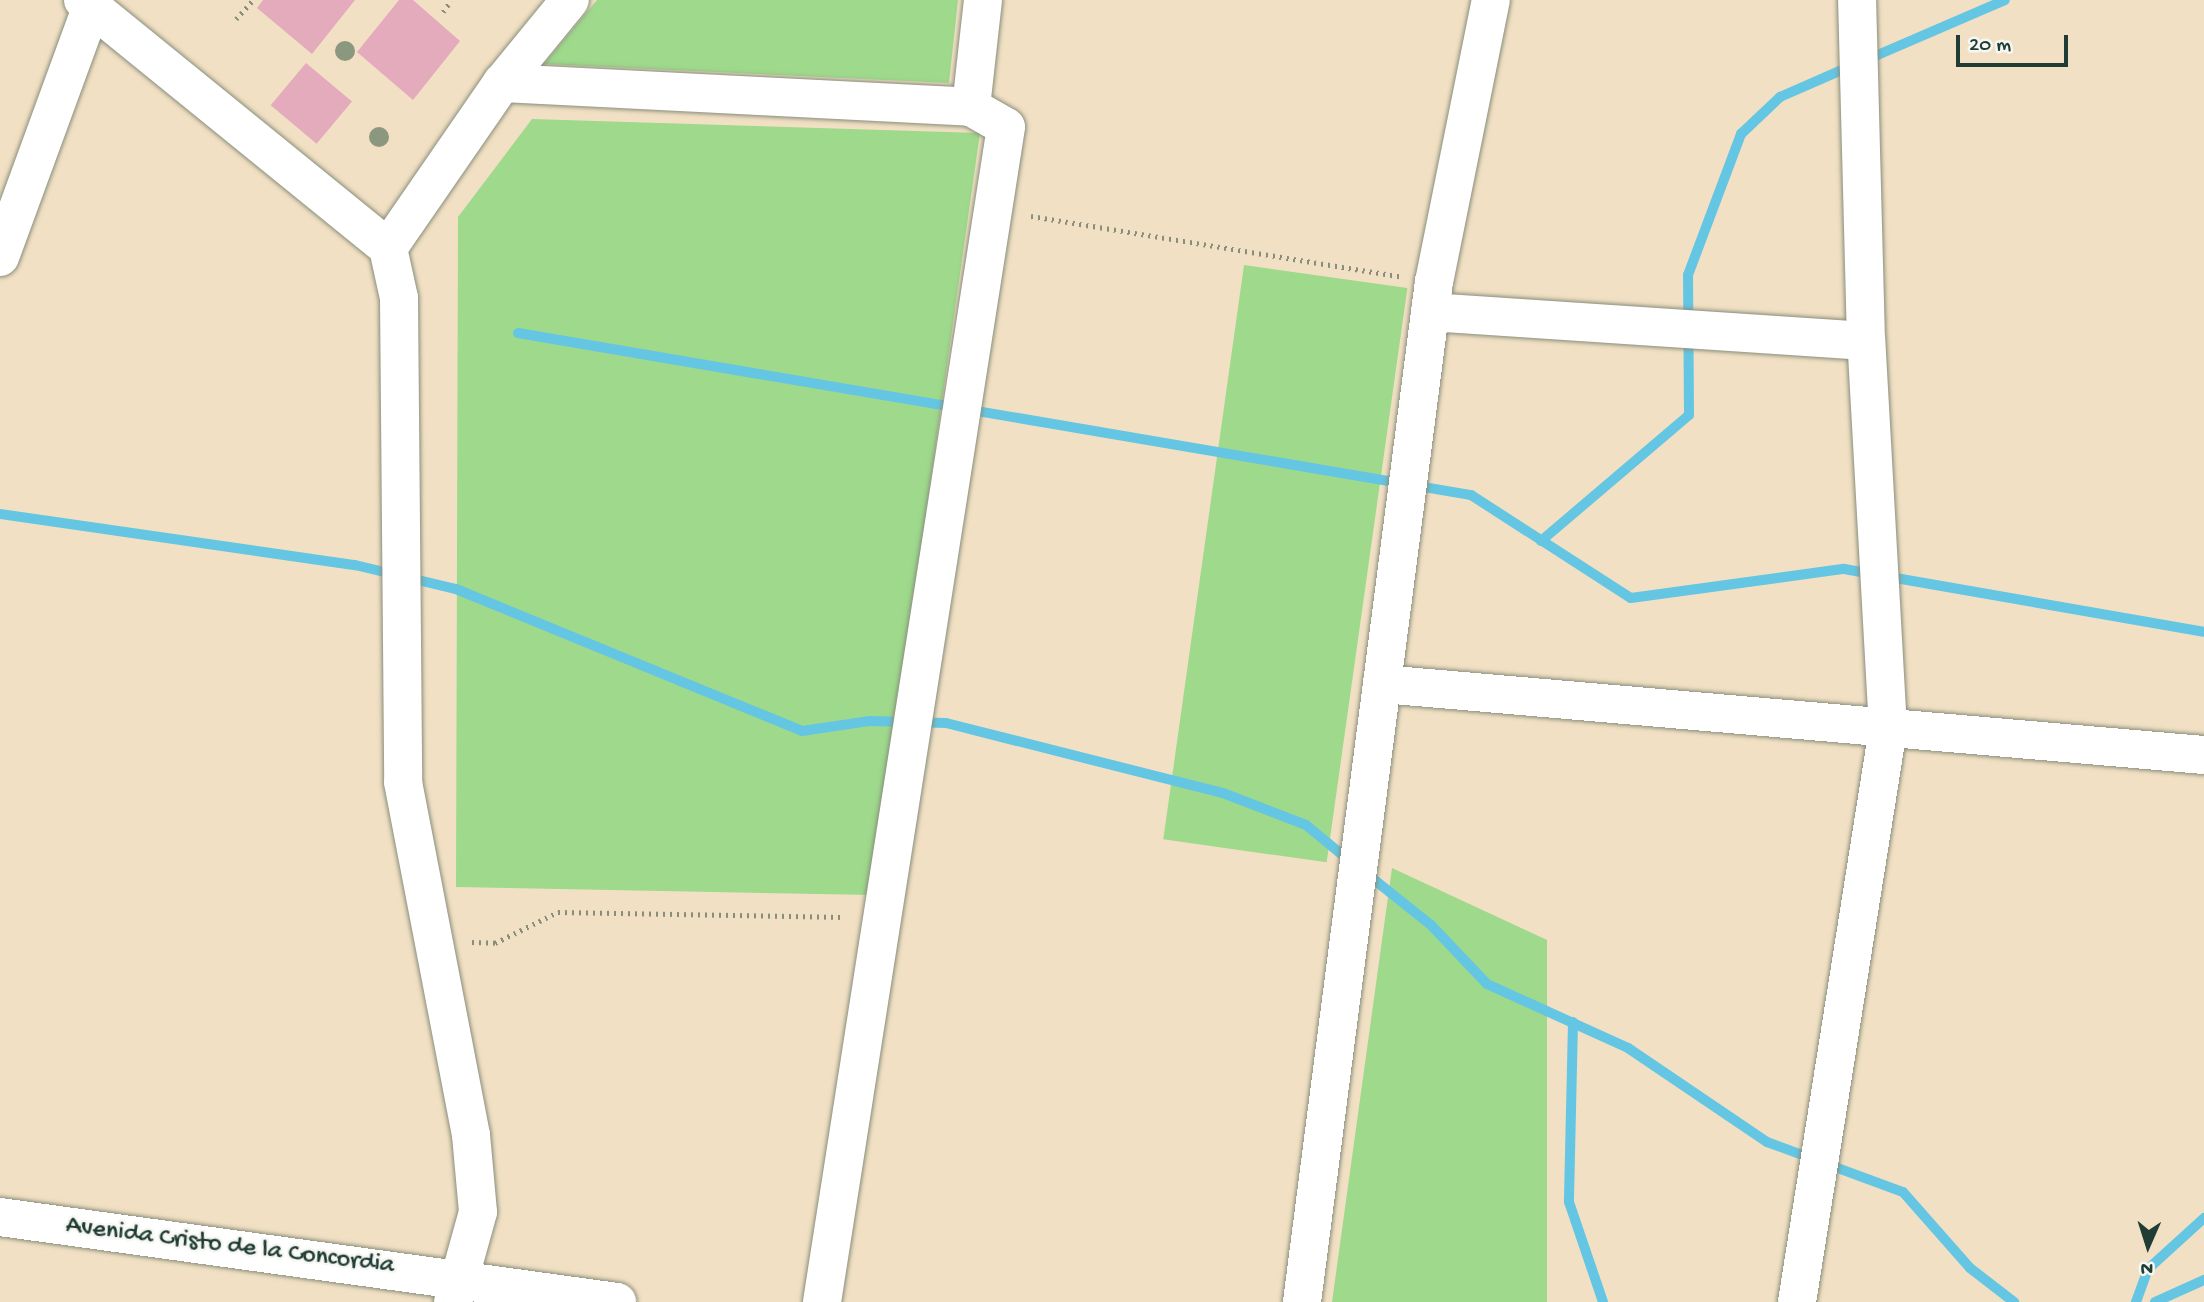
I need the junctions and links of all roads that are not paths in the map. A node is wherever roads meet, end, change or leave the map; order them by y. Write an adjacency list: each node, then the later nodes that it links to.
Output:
1 (570, 0): 6 (street)
2 (983, 0): 7 (street)
3 (1491, 0): 10 (street)
4 (1857, 0): 11 (street)
5 (87, 4): 8 (street); 9 (street)
6 (502, 83): 7 (street); 8 (street)
7 (971, 107): 18 (street)
8 (388, 248): 16 (street)
9 (0, 257)
10 (1432, 297): 11 (street); 12 (street)
11 (1866, 341): 13 (street)
12 (1382, 684): 13 (street); 19 (street)
13 (1888, 729): 14 (street); 20 (street)
14 (2204, 755)
15 (0, 1217): 16 (street, Avenida Cristo de la Concordia)
16 (456, 1289): 17 (street, Avenida Cristo de la Concordia)
17 (617, 1302)
18 (822, 1302)
19 (1302, 1302)
20 (1797, 1302)

